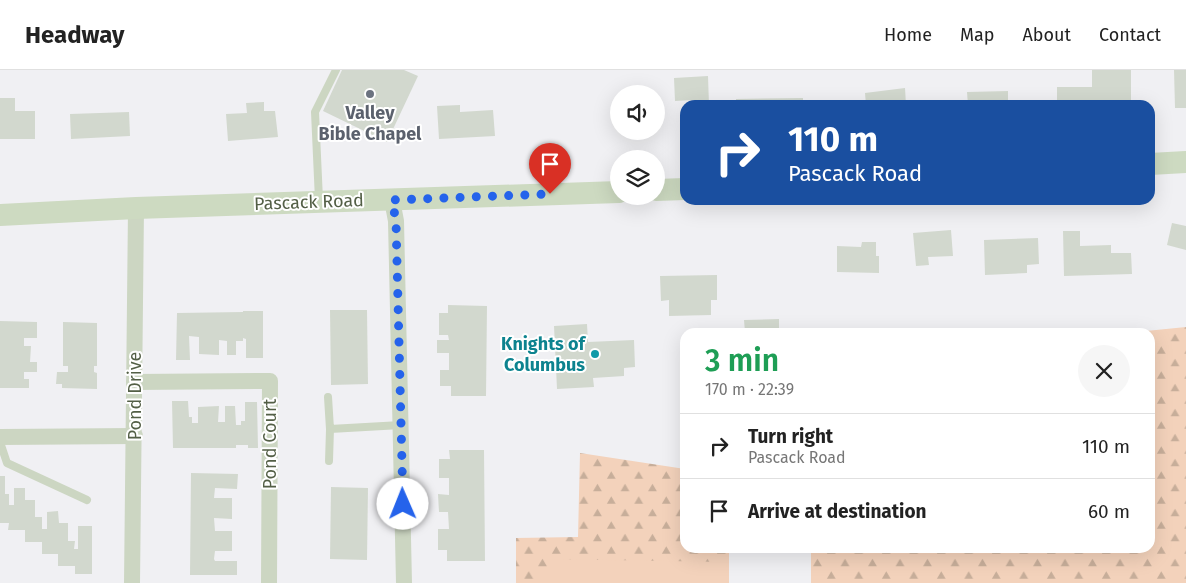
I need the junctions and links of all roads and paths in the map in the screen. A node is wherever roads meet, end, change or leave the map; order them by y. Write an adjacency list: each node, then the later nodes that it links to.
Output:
1 (336, 70): 8 (lane)
2 (1186, 162): 3 (main road)
3 (1155, 164)
4 (680, 188): 5 (main road)
5 (665, 189)
6 (610, 192): 7 (main road, Pascack Road)
7 (392, 200): 8 (main road, Pascack Road); 13 (street)
8 (319, 202): 9 (main road, Pascack Road)
9 (136, 208): 10 (main road, Pascack Road); 11 (street, Pond Drive)
10 (0, 215)
11 (134, 382): 15 (street, Pond Drive); 21 (street, Pond Court)
12 (328, 397): 14 (lane)
13 (401, 425): 14 (lane); 22 (street)
14 (330, 429): 18 (lane)
15 (135, 436): 16 (street); 20 (street, Pond Drive)
16 (0, 437)
17 (0, 442): 19 (lane)
18 (329, 462)
19 (87, 500)
20 (132, 583)
21 (269, 583)
22 (404, 583)

